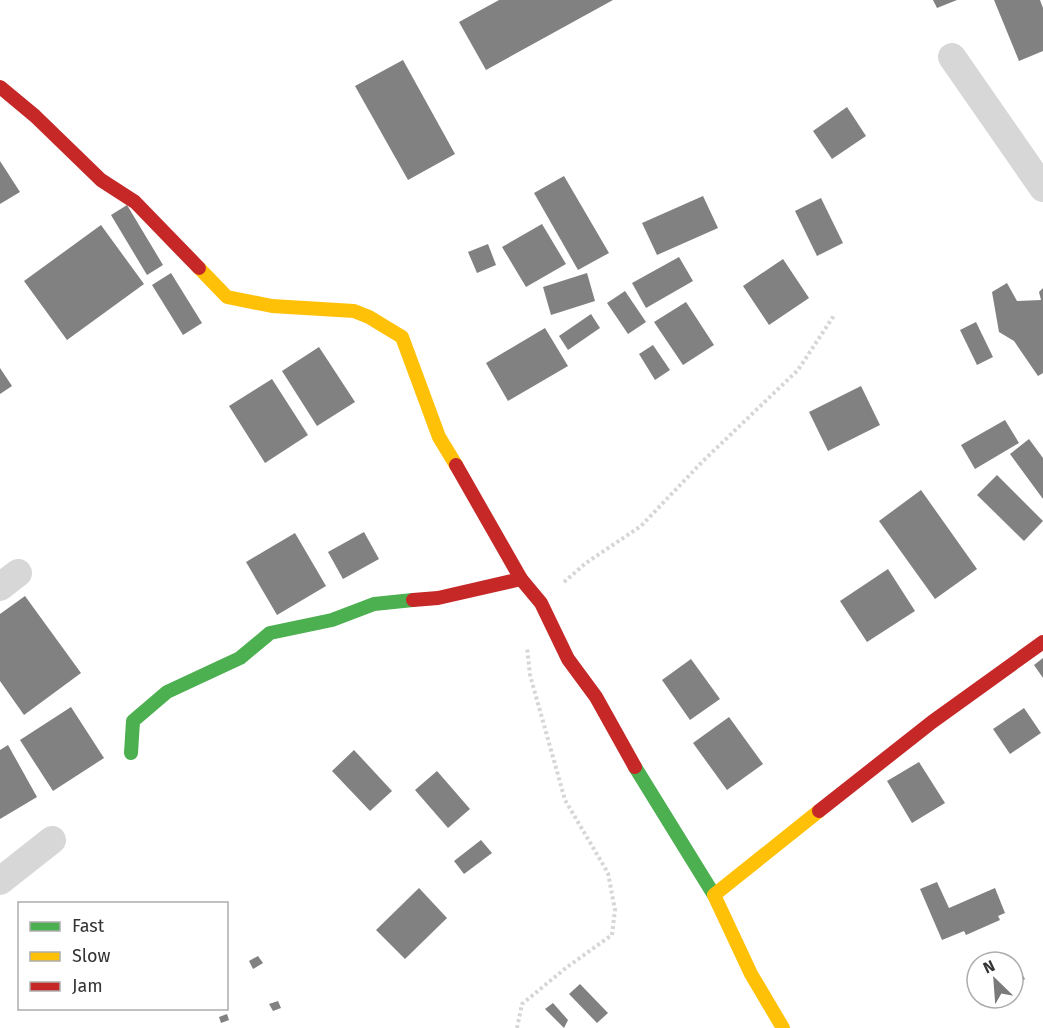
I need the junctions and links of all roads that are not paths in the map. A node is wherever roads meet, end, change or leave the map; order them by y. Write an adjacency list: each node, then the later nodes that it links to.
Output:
1 (952, 57): 3 (street)
2 (0, 87): 4 (street)
3 (1043, 188)
4 (521, 579): 6 (street); 9 (street)
5 (1043, 642): 9 (street)
6 (131, 753)
7 (52, 840): 8 (street)
8 (0, 880)
9 (714, 895): 10 (street)
10 (783, 1028)

